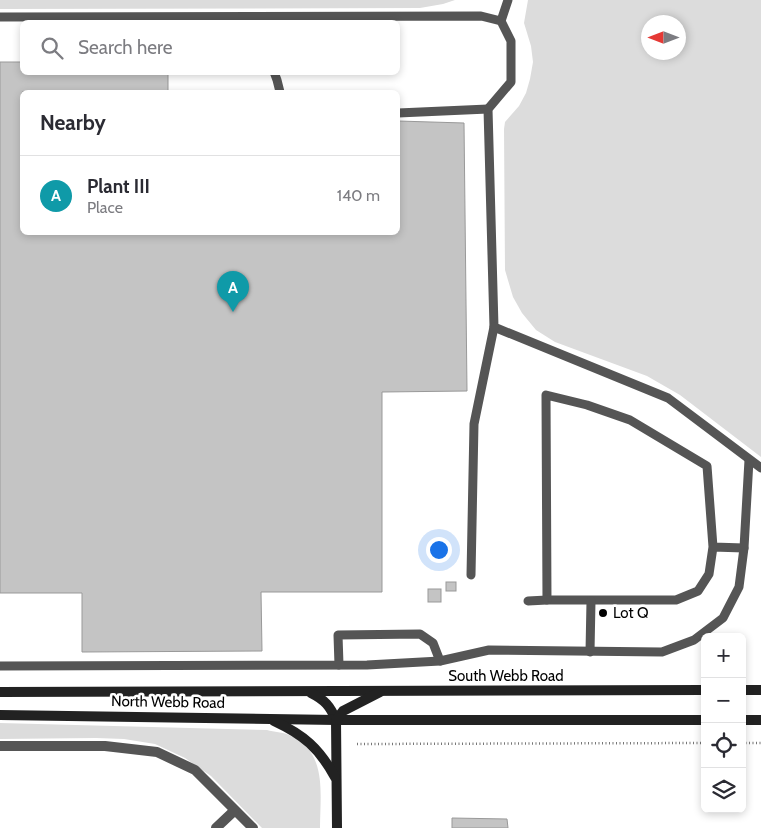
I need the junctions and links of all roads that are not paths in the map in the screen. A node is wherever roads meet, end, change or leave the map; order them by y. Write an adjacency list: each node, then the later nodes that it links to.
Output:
1 (508, 0): 4 (lane)
2 (0, 18): 3 (lane)
3 (247, 19): 4 (lane)
4 (501, 21): 7 (lane)
5 (276, 75): 6 (lane)
6 (280, 90)
7 (488, 109): 8 (lane); 9 (lane)
8 (400, 113)
9 (494, 327): 10 (lane); 14 (lane)
10 (750, 460): 11 (lane); 13 (lane)
11 (761, 468)
12 (713, 547): 13 (lane); 15 (lane); 17 (lane)
13 (744, 548): 18 (lane)
14 (471, 575)
15 (547, 600): 16 (lane); 17 (lane)
16 (528, 601)
17 (590, 601): 18 (lane)
18 (590, 652): 19 (lane)
19 (440, 661): 20 (lane); 20 (lane)
20 (339, 665): 21 (lane)
21 (0, 666)
22 (701, 690): 25 (main road, South Webb Road)
23 (746, 690): 24 (main road)
24 (761, 690)
25 (381, 691): 27 (main road, South Webb Road); 30 (main road)
26 (0, 692): 27 (main road, North Webb Road)
27 (308, 692): 30 (main road)
28 (0, 715): 29 (main road, North Webb Road)
29 (268, 719): 30 (main road, North Webb Road); 35 (main road)
30 (336, 720): 31 (main road); 35 (main road)
31 (701, 720)
32 (746, 720): 33 (main road)
33 (761, 720)
34 (0, 746): 36 (street)
35 (337, 780): 39 (main road)
36 (234, 811): 37 (street); 38 (street)
37 (216, 828)
38 (252, 828)
39 (337, 828)

